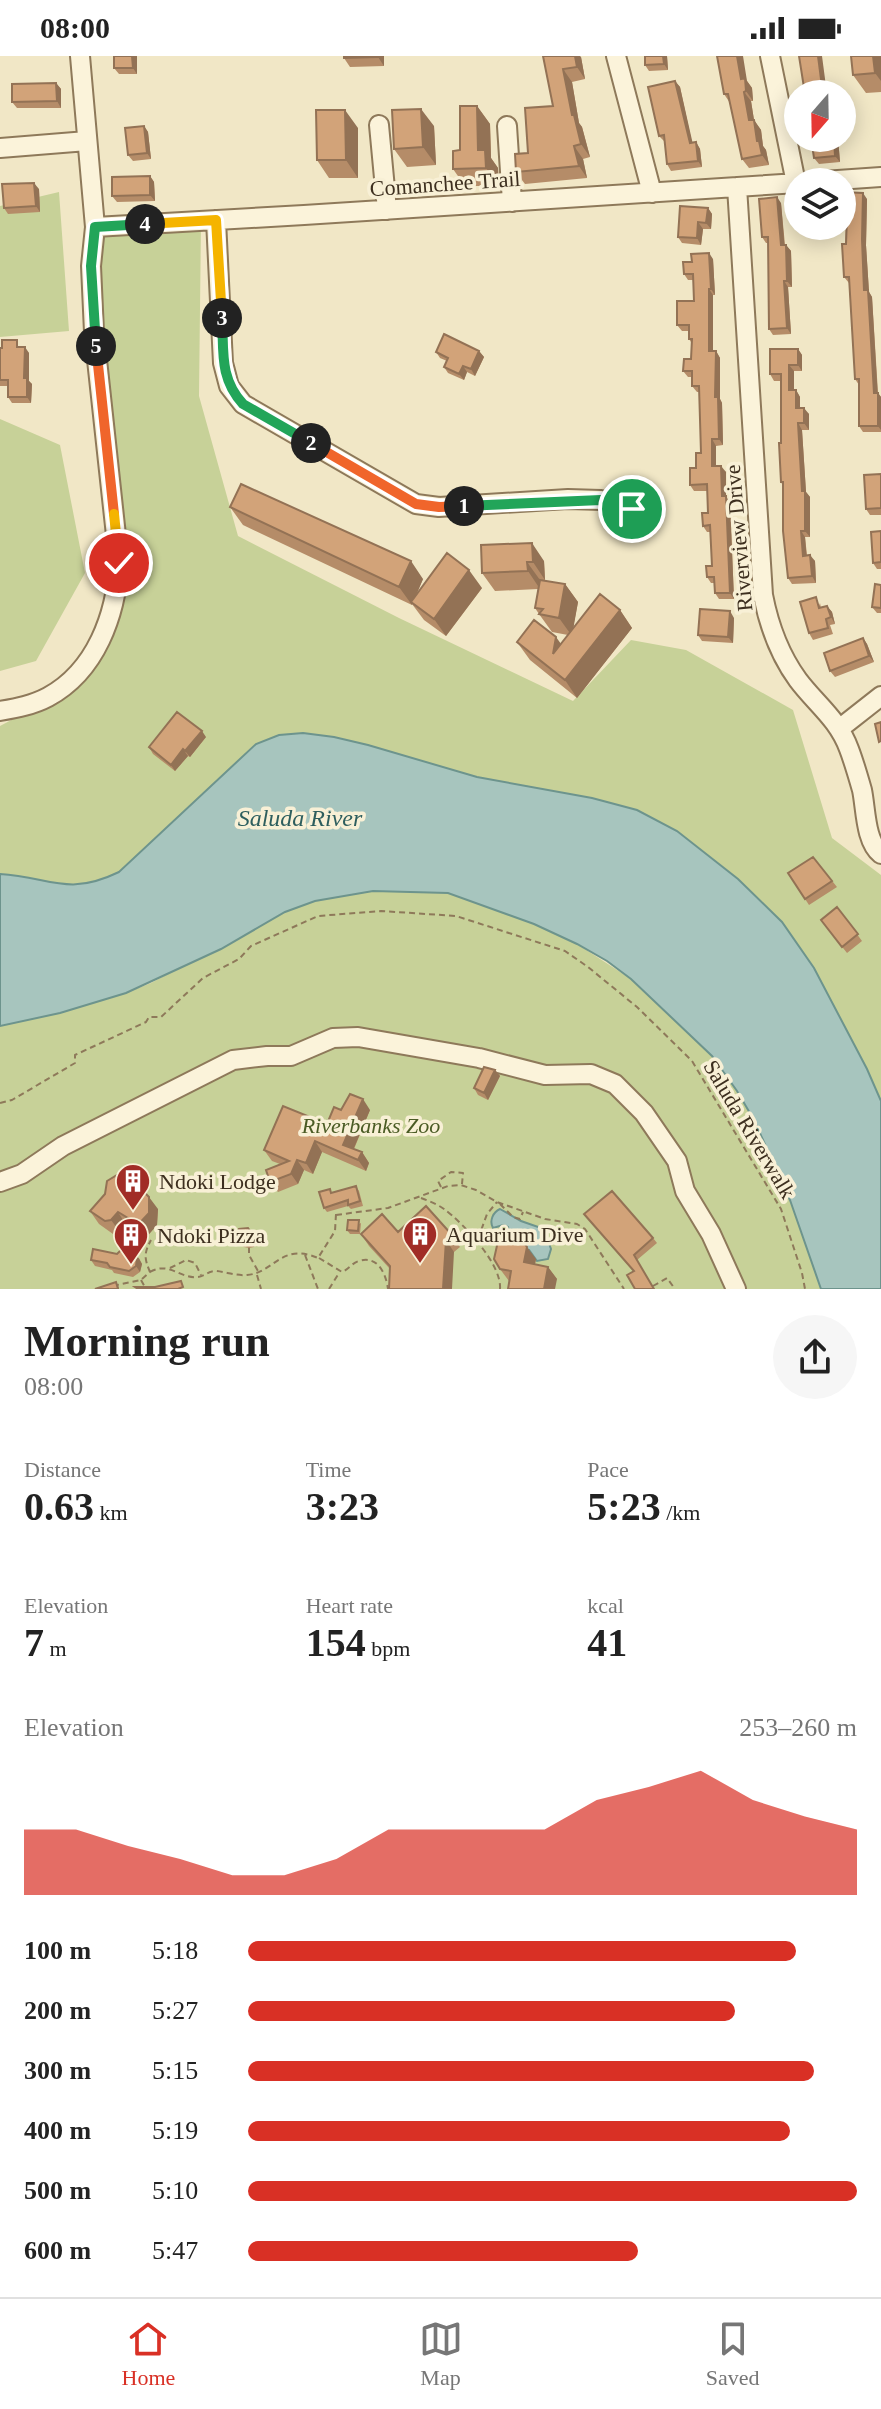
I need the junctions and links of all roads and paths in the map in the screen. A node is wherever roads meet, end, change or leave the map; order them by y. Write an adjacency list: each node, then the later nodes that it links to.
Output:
1 (80, 56): 6 (street)
2 (616, 56): 13 (street)
3 (770, 56): 8 (street)
4 (379, 125): 15 (street)
5 (507, 126): 14 (street)
6 (87, 141): 7 (street); 17 (street)
7 (0, 148)
8 (797, 168)
9 (881, 177): 10 (street, Comanchee Trail)
10 (856, 179)
11 (784, 184): 12 (street, Comanchee Trail)
12 (737, 187): 13 (street, Comanchee Trail); 21 (street, Riverview Drive)
13 (652, 193): 14 (street, Comanchee Trail)
14 (512, 202): 15 (street, Comanchee Trail)
15 (387, 210): 16 (street, Comanchee Trail)
16 (216, 220): 17 (street, Comanchee Trail); 18 (street)
17 (95, 227): 20 (street)
18 (632, 509)
19 (881, 696): 21 (street)
20 (0, 711)
21 (839, 729): 22 (street, Riverview Drive)
22 (881, 854)
23 (0, 1103): 56 (path, Saluda Riverwalk)
24 (0, 1182): 55 (street)
25 (462, 1185): 26 (path); 26 (path); 28 (path)
26 (441, 1189): 27 (path)
27 (419, 1198): 31 (path); 33 (path)
28 (498, 1202): 30 (path); 30 (path); 33 (path)
29 (335, 1210): 31 (path)
30 (523, 1211): 52 (path)
31 (336, 1215): 36 (path)
32 (151, 1240): 39 (path)
33 (478, 1240): 51 (path)
34 (248, 1241): 40 (path)
35 (305, 1254): 36 (path); 40 (path); 48 (path)
36 (318, 1258): 38 (path)
37 (170, 1268): 39 (path); 41 (path); 42 (path)
38 (339, 1271): 49 (path); 50 (path)
39 (150, 1272): 44 (path)
40 (258, 1272): 42 (path); 47 (path)
41 (182, 1273): 42 (path); 43 (path)
42 (202, 1276)
43 (179, 1279)
44 (141, 1280): 45 (path); 46 (path)
45 (118, 1289)
46 (146, 1289)
47 (261, 1289)
48 (318, 1289)
49 (329, 1289)
50 (388, 1289)
51 (500, 1289)
52 (624, 1289)
53 (647, 1289): 54 (path)
54 (675, 1289)
55 (736, 1289)
56 (805, 1289)

